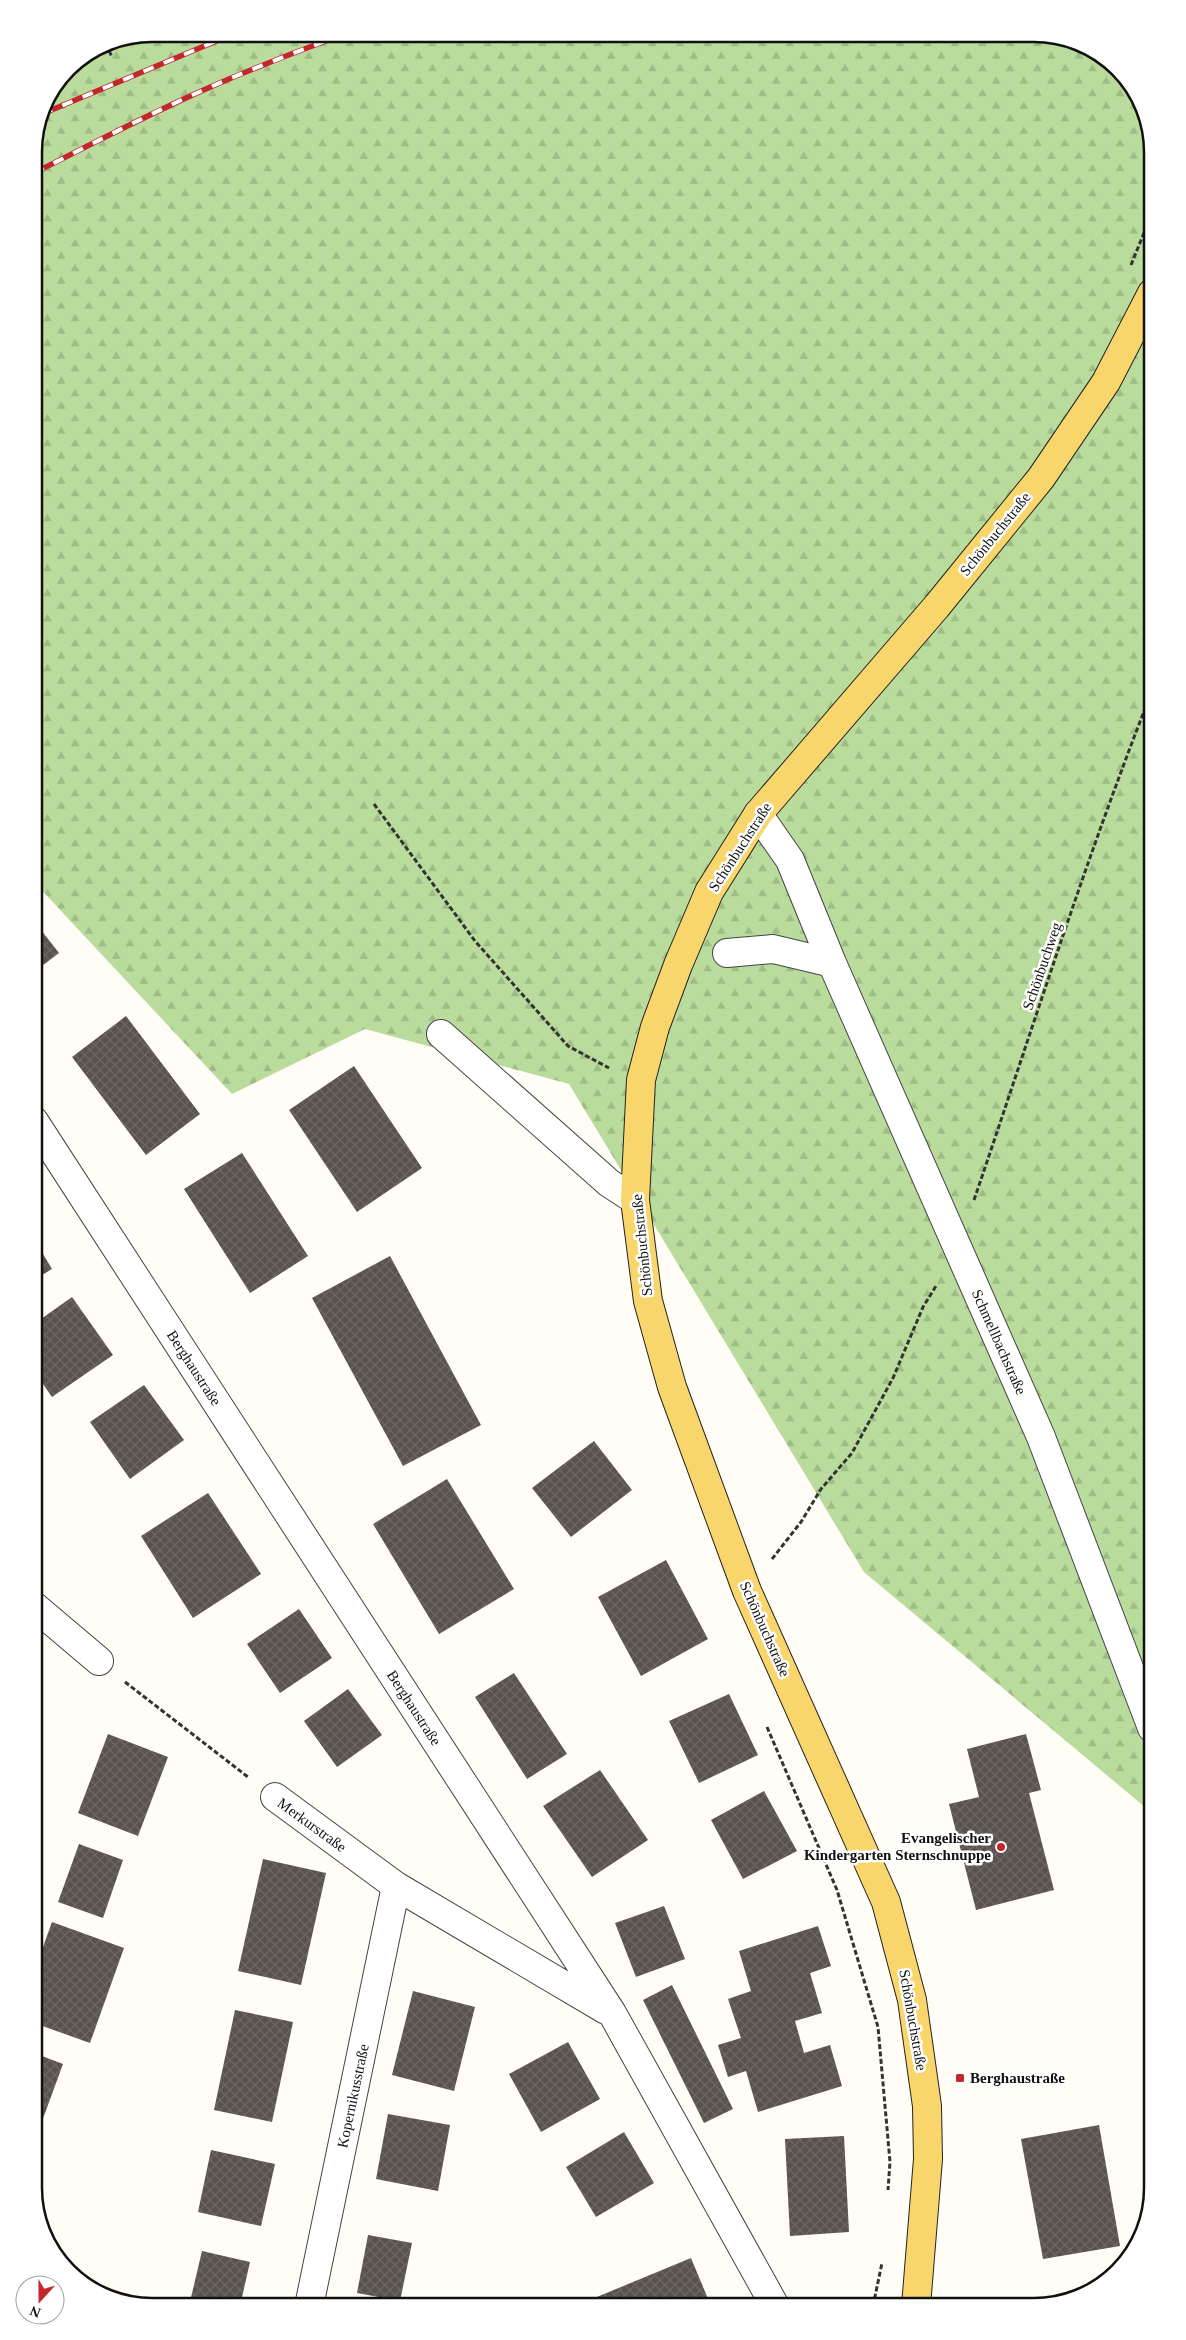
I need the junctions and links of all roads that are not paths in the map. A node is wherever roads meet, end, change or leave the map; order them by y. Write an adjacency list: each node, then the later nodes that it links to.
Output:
1 (1144, 308): 2 (main road, Schönbuchstraße)
2 (758, 814): 4 (street, Schmellbachstraße); 7 (main road, Schönbuchstraße)
3 (727, 953): 4 (street)
4 (832, 963): 10 (street, Schmellbachstraße)
5 (441, 1034): 7 (street)
6 (43, 1134): 13 (street, Berghaustraße)
7 (635, 1200): 16 (main road, Schönbuchstraße)
8 (42, 1617): 9 (street)
9 (99, 1662)
10 (1144, 1707)
11 (275, 1798): 12 (street, Merkurstraße)
12 (396, 1886): 13 (street, Merkurstraße); 14 (street, Kopernikusstraße)
13 (612, 2013): 15 (street, Berghaustraße)
14 (311, 2297)
15 (771, 2298)
16 (917, 2298)

